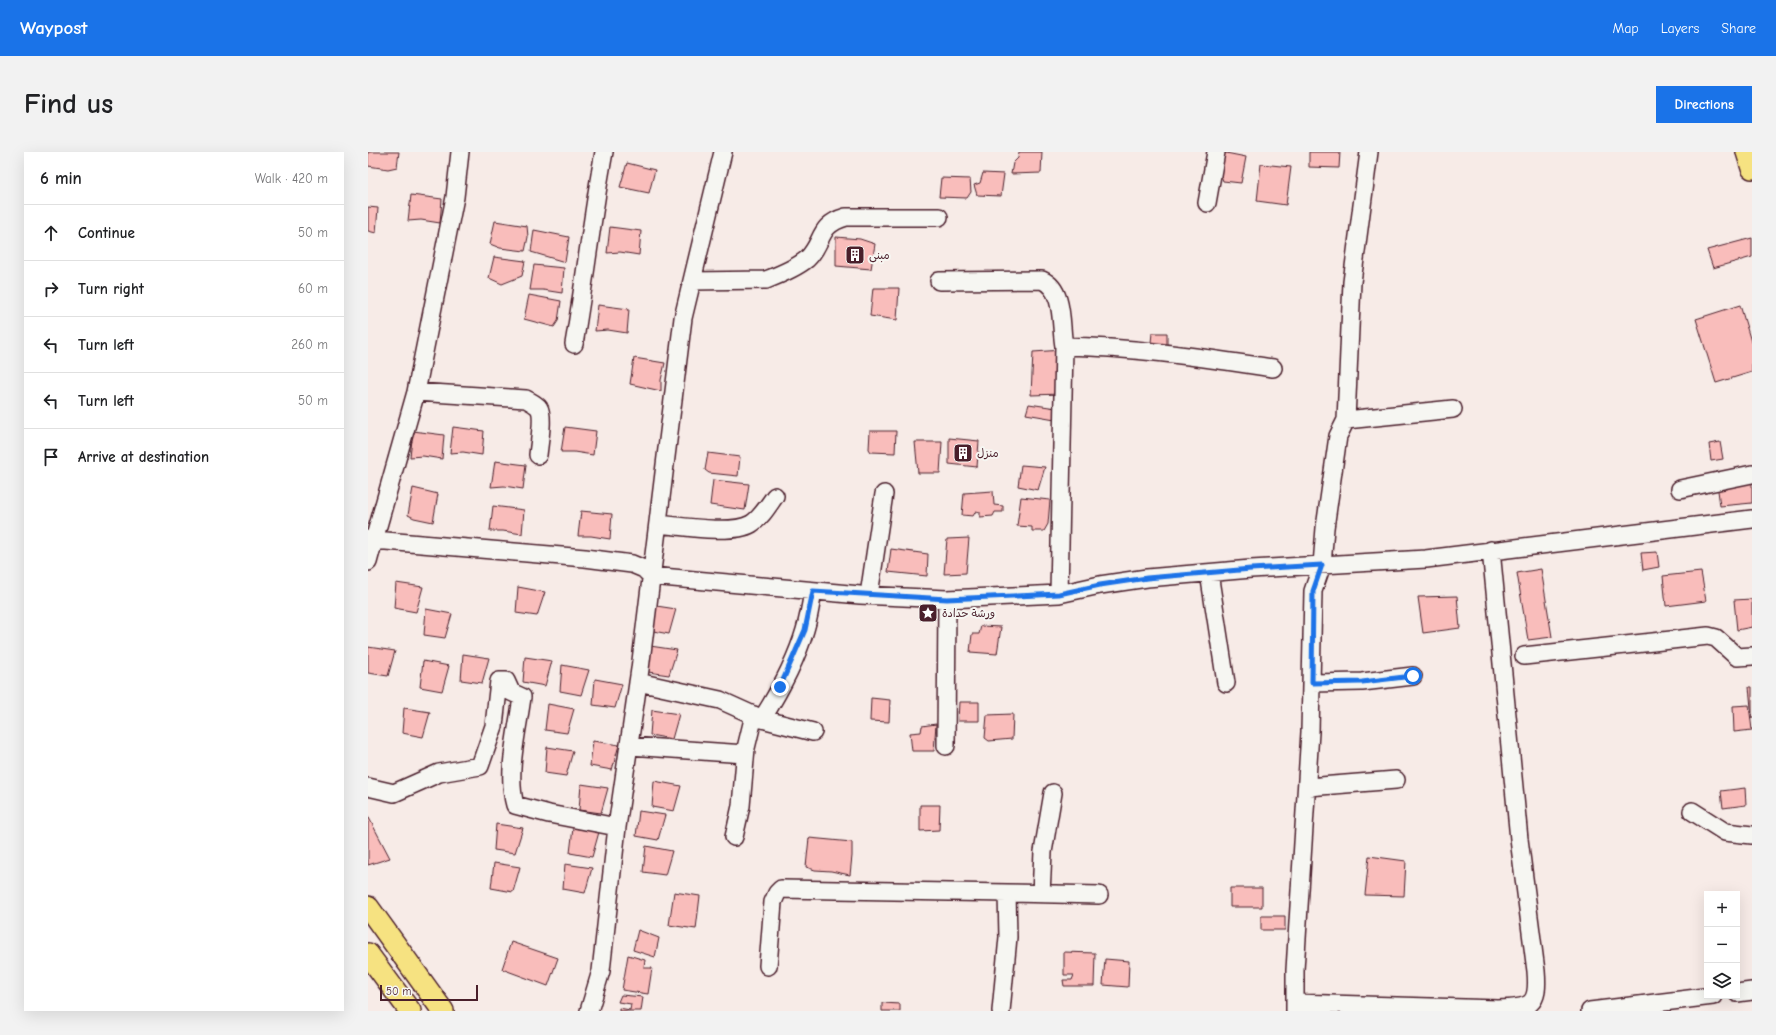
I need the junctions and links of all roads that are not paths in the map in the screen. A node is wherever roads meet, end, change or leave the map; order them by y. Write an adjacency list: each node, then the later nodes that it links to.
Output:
1 (460, 152): 15 (street)
2 (604, 152): 12 (street)
3 (723, 152): 10 (street)
4 (1216, 152): 8 (street)
5 (1369, 152): 17 (street)
6 (1747, 152): 7 (main road)
7 (1752, 168)
8 (1207, 203)
9 (939, 217): 10 (street)
10 (692, 281): 24 (street)
11 (939, 281): 13 (street)
12 (574, 344)
13 (1064, 346): 14 (street); 32 (street)
14 (1272, 368)
15 (416, 392): 18 (street); 25 (street)
16 (1453, 409): 17 (street)
17 (1346, 420): 28 (street)
18 (538, 455)
19 (1752, 474): 20 (street)
20 (1680, 488)
21 (884, 494): 33 (street)
22 (774, 496): 24 (street)
23 (1752, 519): 26 (street)
24 (658, 524): 30 (street)
25 (371, 540): 27 (street); 30 (street)
26 (1491, 550): 28 (street); 63 (street)
27 (368, 562)
28 (1322, 565): 29 (street); 40 (street)
29 (1209, 573): 32 (street); 39 (street)
30 (651, 576): 31 (street); 38 (street)
31 (813, 591): 33 (street); 41 (street)
32 (1059, 594): 34 (street)
33 (869, 595): 34 (street)
34 (947, 599): 44 (street)
35 (1524, 656): 36 (street)
36 (1752, 656)
37 (1413, 676): 40 (street)
38 (638, 682): 41 (street); 43 (street)
39 (1226, 683)
40 (1312, 683): 47 (street)
41 (758, 717): 42 (street); 45 (street)
42 (813, 732)
43 (630, 746): 45 (street); 51 (street)
44 (946, 746)
45 (745, 754): 53 (street)
46 (1396, 780): 47 (street)
47 (1308, 787): 63 (street)
48 (368, 788): 51 (street)
49 (1053, 793): 55 (street)
50 (1692, 811): 52 (street)
51 (617, 827): 66 (street)
52 (1752, 835)
53 (734, 837)
54 (1007, 893): 55 (street); 59 (street); 67 (street)
55 (1042, 894): 56 (street)
56 (1099, 895)
57 (368, 907): 65 (main road)
58 (368, 954): 64 (main road)
59 (768, 966)
60 (1752, 991): 61 (street)
61 (1740, 993)
62 (1704, 997): 68 (street)
63 (1295, 1007)
64 (410, 1011)
65 (443, 1011)
66 (589, 1011)
67 (1001, 1011)
68 (1590, 1011)

